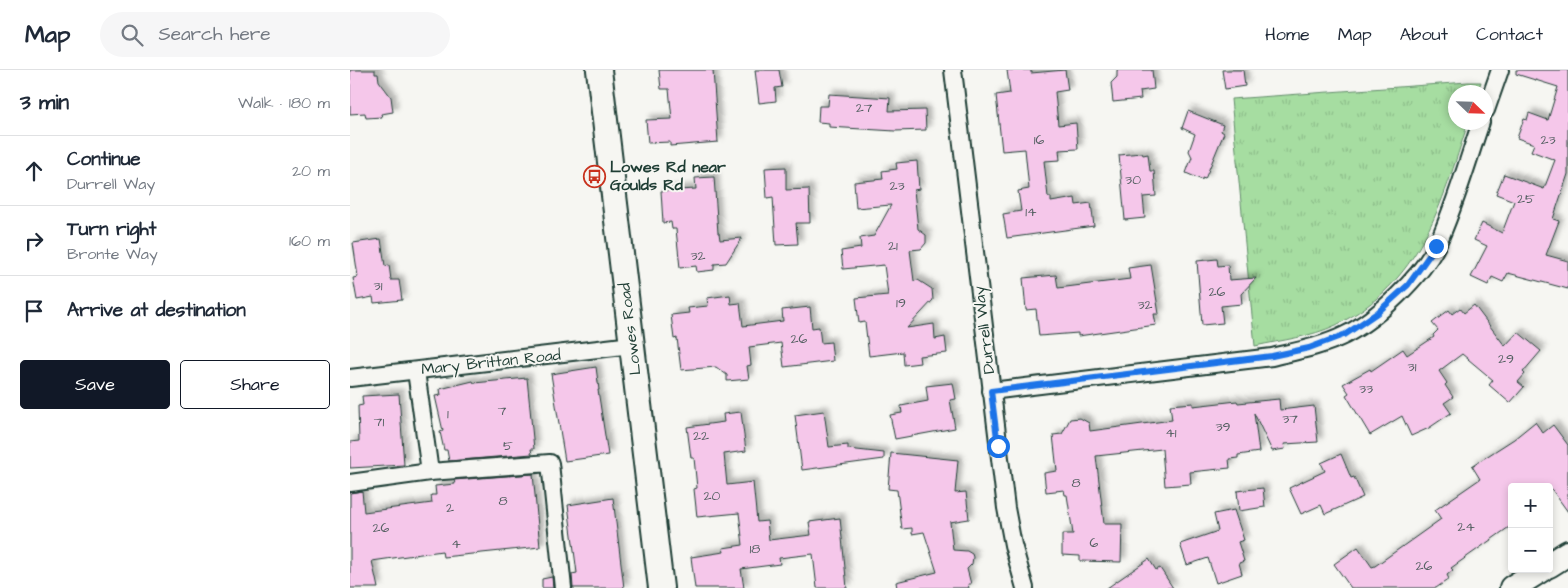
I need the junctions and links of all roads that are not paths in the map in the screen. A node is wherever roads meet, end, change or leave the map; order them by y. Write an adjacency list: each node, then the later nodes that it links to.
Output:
1 (599, 70): 6 (main road, Lowes Road)
2 (954, 70): 9 (street, Durrell Way)
3 (1500, 70): 4 (street)
4 (1493, 90)
5 (1478, 130): 9 (street)
6 (632, 345): 7 (street, Mary Brittan Road); 16 (main road, Lowes Road)
7 (416, 371): 8 (street, Mary Brittan Road); 10 (street)
8 (350, 378)
9 (991, 391): 17 (street, Durrell Way)
10 (430, 472): 11 (street); 15 (street)
11 (350, 483)
12 (1568, 553): 13 (main road)
13 (1553, 562)
14 (1536, 573): 18 (main road)
15 (563, 588)
16 (661, 588)
17 (1025, 588)
18 (1512, 588)

